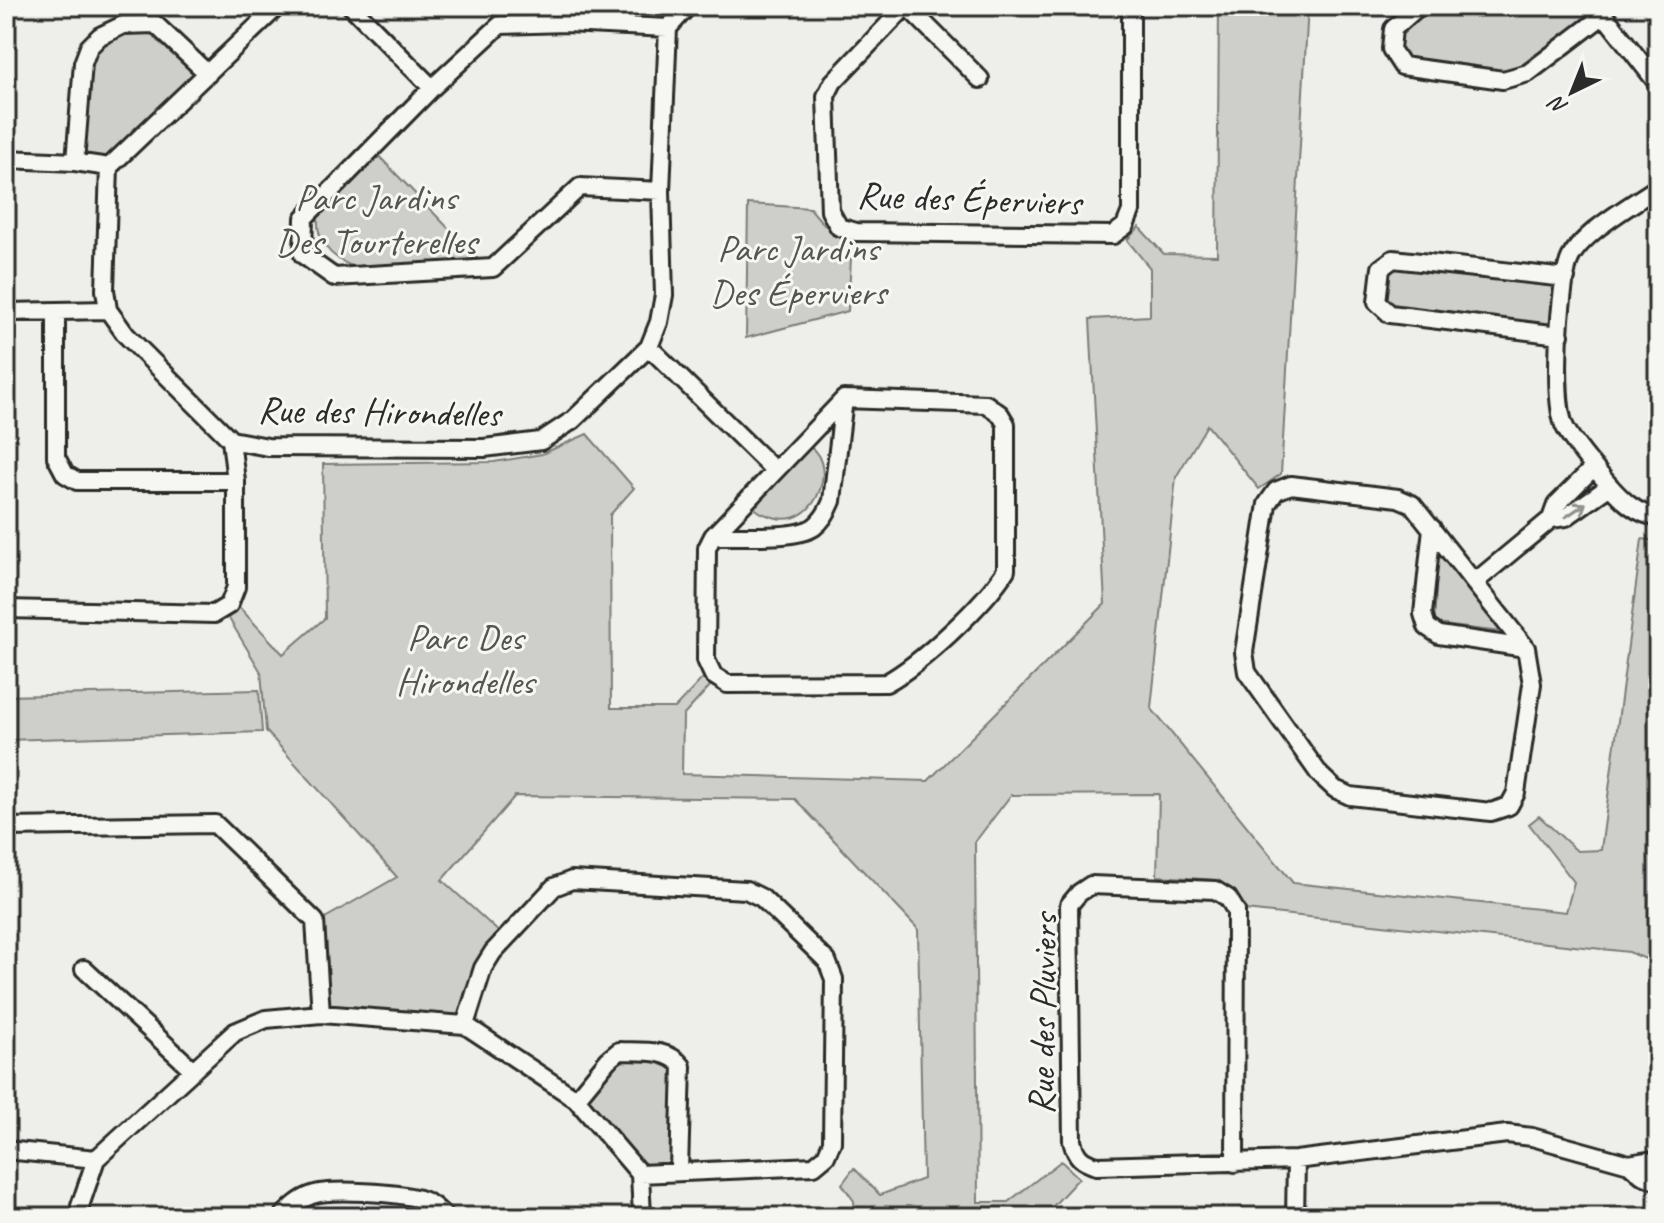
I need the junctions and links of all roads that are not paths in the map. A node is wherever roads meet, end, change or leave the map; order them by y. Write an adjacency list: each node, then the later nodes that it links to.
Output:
1 (278, 6): 10 (street)
2 (351, 6): 13 (street)
3 (688, 6): 9 (street)
4 (906, 6): 5 (street, Rue des Éperviers); 11 (street, Rue des Éperviers)
5 (1131, 6)
6 (1419, 6): 7 (street)
7 (1600, 10): 12 (street)
8 (565, 14): 9 (street); 13 (street)
9 (668, 28): 18 (street, Rue des Hirondelles)
10 (208, 74): 15 (street); 16 (street)
11 (980, 79)
12 (1658, 83)
13 (432, 88): 18 (street)
14 (6, 159): 15 (street)
15 (75, 162): 16 (street)
16 (109, 167): 20 (street)
17 (1658, 187): 19 (street)
18 (661, 191): 24 (street, Rue des Hirondelles)
19 (1566, 278): 23 (street); 23 (street)
20 (108, 310): 21 (street); 26 (street, Rue des Hirondelles)
21 (56, 311): 22 (street); 29 (street, Rue des Hirondelles)
22 (6, 312)
23 (1560, 335): 27 (street)
24 (649, 347): 26 (street, Rue des Hirondelles); 28 (street)
25 (844, 399): 28 (street); 34 (street); 34 (street)
26 (231, 440): 29 (street)
27 (1594, 467): 30 (street); 32 (street)
28 (774, 470): 34 (street)
29 (236, 481): 36 (street)
30 (1610, 486): 31 (street); 32 (street, one-way to 30)
31 (1658, 517)
32 (1551, 519): 35 (street)
33 (1432, 528): 35 (street); 37 (street); 37 (street)
34 (713, 536)
35 (1475, 582): 37 (street)
36 (6, 609)
37 (1526, 648)
38 (6, 827): 40 (street)
39 (84, 969): 42 (street)
40 (321, 1014): 41 (street); 42 (street)
41 (465, 1025): 43 (street); 50 (street)
42 (193, 1070): 45 (street)
43 (576, 1099): 50 (street); 51 (street)
44 (6, 1150): 45 (street)
45 (96, 1159): 53 (street)
46 (1296, 1160): 47 (street, Rue des Pluviers); 48 (street, Rue des Pluviers); 57 (street)
47 (1235, 1163): 47 (street, Rue des Pluviers)
48 (1629, 1164): 49 (street, Rue des Pluviers); 52 (street, Rue des Pluviers)
49 (1658, 1165)
50 (679, 1170): 51 (street)
51 (640, 1174): 56 (street)
52 (1658, 1181)
53 (80, 1217)
54 (282, 1217): 55 (street)
55 (445, 1217)
56 (642, 1217)
57 (1295, 1217)

